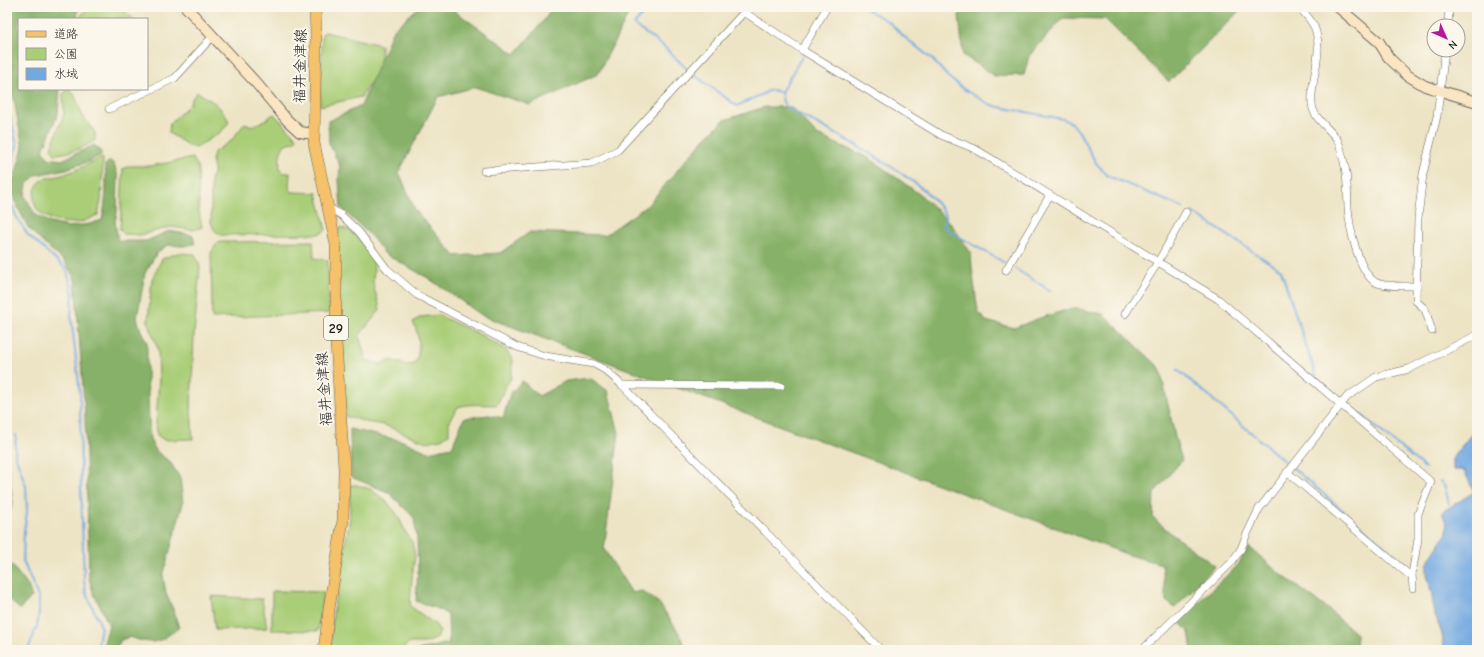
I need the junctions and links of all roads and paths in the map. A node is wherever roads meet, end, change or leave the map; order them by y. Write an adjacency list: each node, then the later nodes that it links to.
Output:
1 (186, 7): 8 (street)
2 (315, 7): 14 (main road, 福井金津線 / 29)
3 (827, 7): 9 (street)
4 (1299, 7): 21 (street)
5 (1338, 7): 11 (street)
6 (1449, 7): 7 (street)
7 (1448, 18)
8 (213, 36): 13 (street); 14 (street)
9 (802, 50): 15 (street); 16 (street)
10 (1444, 58): 11 (street)
11 (1441, 92): 12 (street); 21 (street)
12 (1477, 102)
13 (109, 109)
14 (314, 134): 17 (main road, 福井金津線 / 29)
15 (484, 171)
16 (1050, 195): 19 (street); 20 (street)
17 (328, 207): 25 (street); 31 (main road, 福井金津線 / 29)
18 (1186, 212): 19 (street)
19 (1158, 262): 22 (street); 27 (street)
20 (1006, 270)
21 (1417, 286): 23 (street)
22 (1125, 314)
23 (1432, 331)
24 (1477, 335): 27 (street)
25 (622, 385): 26 (street); 32 (street)
26 (781, 386)
27 (1341, 405): 28 (street); 29 (street)
28 (1287, 472): 29 (street); 33 (street)
29 (1412, 574): 30 (street)
30 (1413, 588)
31 (324, 650)
32 (881, 650)
33 (1142, 650)

